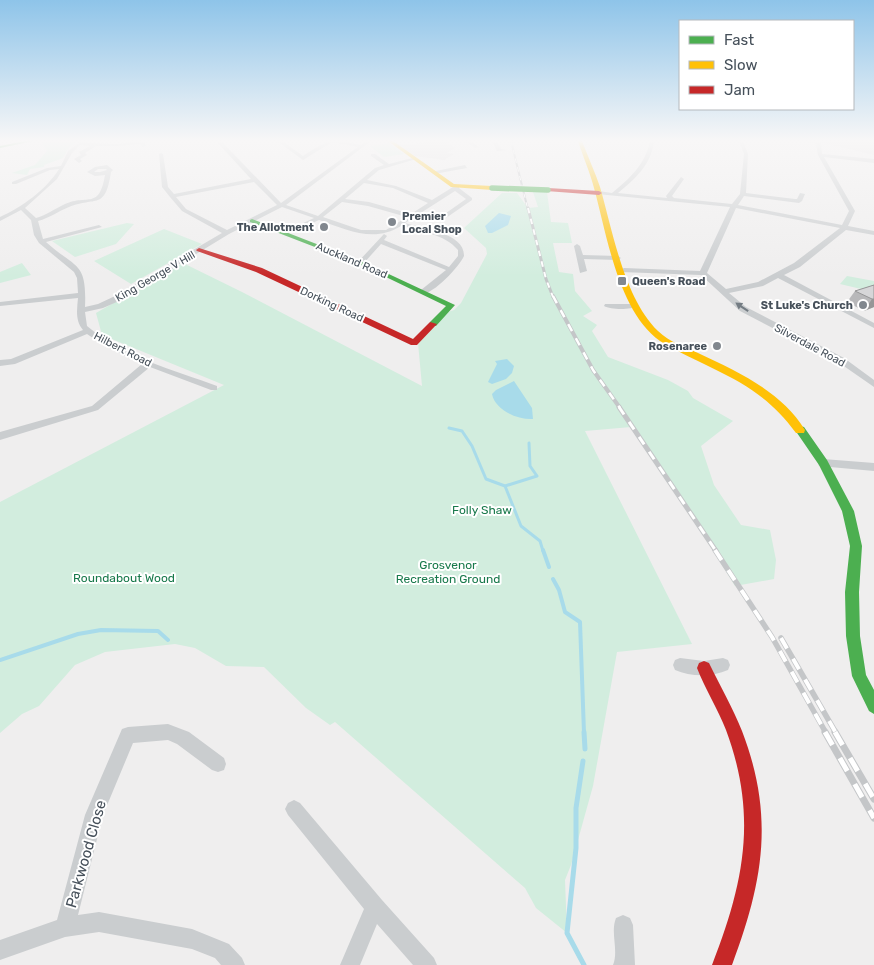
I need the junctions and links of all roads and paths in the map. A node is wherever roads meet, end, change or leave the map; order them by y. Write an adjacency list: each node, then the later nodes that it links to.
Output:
1 (46, 186): 27 (street)
2 (106, 186): 21 (street)
3 (165, 186): 20 (street)
4 (222, 186): 20 (street)
5 (260, 186): 25 (street)
6 (307, 186): 25 (street, King George V Hill)
7 (356, 186): 22 (street)
8 (389, 186): 24 (street)
9 (453, 186): 15 (street)
10 (596, 186): 16 (street)
11 (624, 186): 17 (street)
12 (675, 186): 23 (street)
13 (744, 186): 18 (street)
14 (838, 186): 37 (street)
15 (456, 188): 16 (street, bridge); 24 (street); 32 (street)
16 (599, 193): 17 (street); 47 (street)
17 (614, 194): 23 (street)
18 (743, 194): 19 (street); 26 (street)
19 (802, 194)
20 (172, 196): 39 (street)
21 (96, 200): 28 (street); 33 (street)
22 (340, 200): 29 (street); 30 (street)
23 (672, 200): 26 (street)
24 (431, 202): 29 (street)
25 (282, 205): 30 (street); 34 (street, King George V Hill)
26 (734, 206): 37 (street); 52 (street)
27 (22, 208): 31 (street); 33 (street, Hilbert Road)
28 (98, 209)
29 (411, 216): 35 (street)
30 (319, 218): 38 (street); 40 (street)
31 (0, 219)
32 (441, 219)
33 (35, 220): 42 (street, Hilbert Road)
34 (252, 221): 39 (street, King George V Hill); 40 (street, Auckland Road)
35 (400, 224): 38 (street); 50 (street)
36 (99, 227): 42 (street)
37 (844, 228): 41 (street); 53 (street)
38 (387, 232): 43 (street)
39 (227, 233): 45 (street, King George V Hill)
40 (286, 233): 48 (street, Auckland Road)
41 (874, 233)
42 (43, 241): 56 (street, Hilbert Road)
43 (380, 241): 48 (street); 50 (street)
44 (577, 246): 46 (street)
45 (199, 250): 58 (street, Dorking Road); 61 (street, King George V Hill)
46 (580, 257): 47 (street); 49 (street)
47 (618, 258): 51 (street)
48 (361, 263): 55 (street, Auckland Road)
49 (591, 268)
50 (450, 269): 55 (street)
51 (624, 270): 52 (street); 60 (street)
52 (703, 273): 54 (street, Silverdale Road)
53 (778, 275): 54 (street); 62 (street)
54 (721, 290): 68 (street, Silverdale Road, one-way to 54)
55 (424, 292): 58 (street, Auckland Road)
56 (82, 294): 57 (street); 61 (street, Hilbert Road)
57 (0, 304)
58 (451, 305)
59 (608, 306): 60 (street)
60 (634, 306): 71 (street)
61 (82, 310): 63 (street, Hilbert Road)
62 (874, 326)
63 (88, 330): 64 (street); 66 (street, Hilbert Road)
64 (12, 362): 65 (street); 67 (street)
65 (0, 363)
66 (149, 363): 69 (street, Hilbert Road); 70 (street)
67 (0, 372)
68 (874, 384)
69 (214, 388)
70 (0, 436)
71 (823, 463): 72 (street); 76 (street)
72 (874, 467)
73 (680, 664): 75 (street)
74 (723, 665): 75 (street)
75 (704, 668): 87 (street)
76 (874, 706)
77 (218, 764): 81 (street, Parkwood Close)
78 (294, 809): 79 (street)
79 (375, 907): 85 (street); 86 (street)
80 (623, 924): 83 (street)
81 (65, 927): 82 (street); 84 (street)
82 (0, 950)
83 (626, 964)
84 (235, 965)
85 (350, 965)
86 (427, 965)
87 (722, 965)

